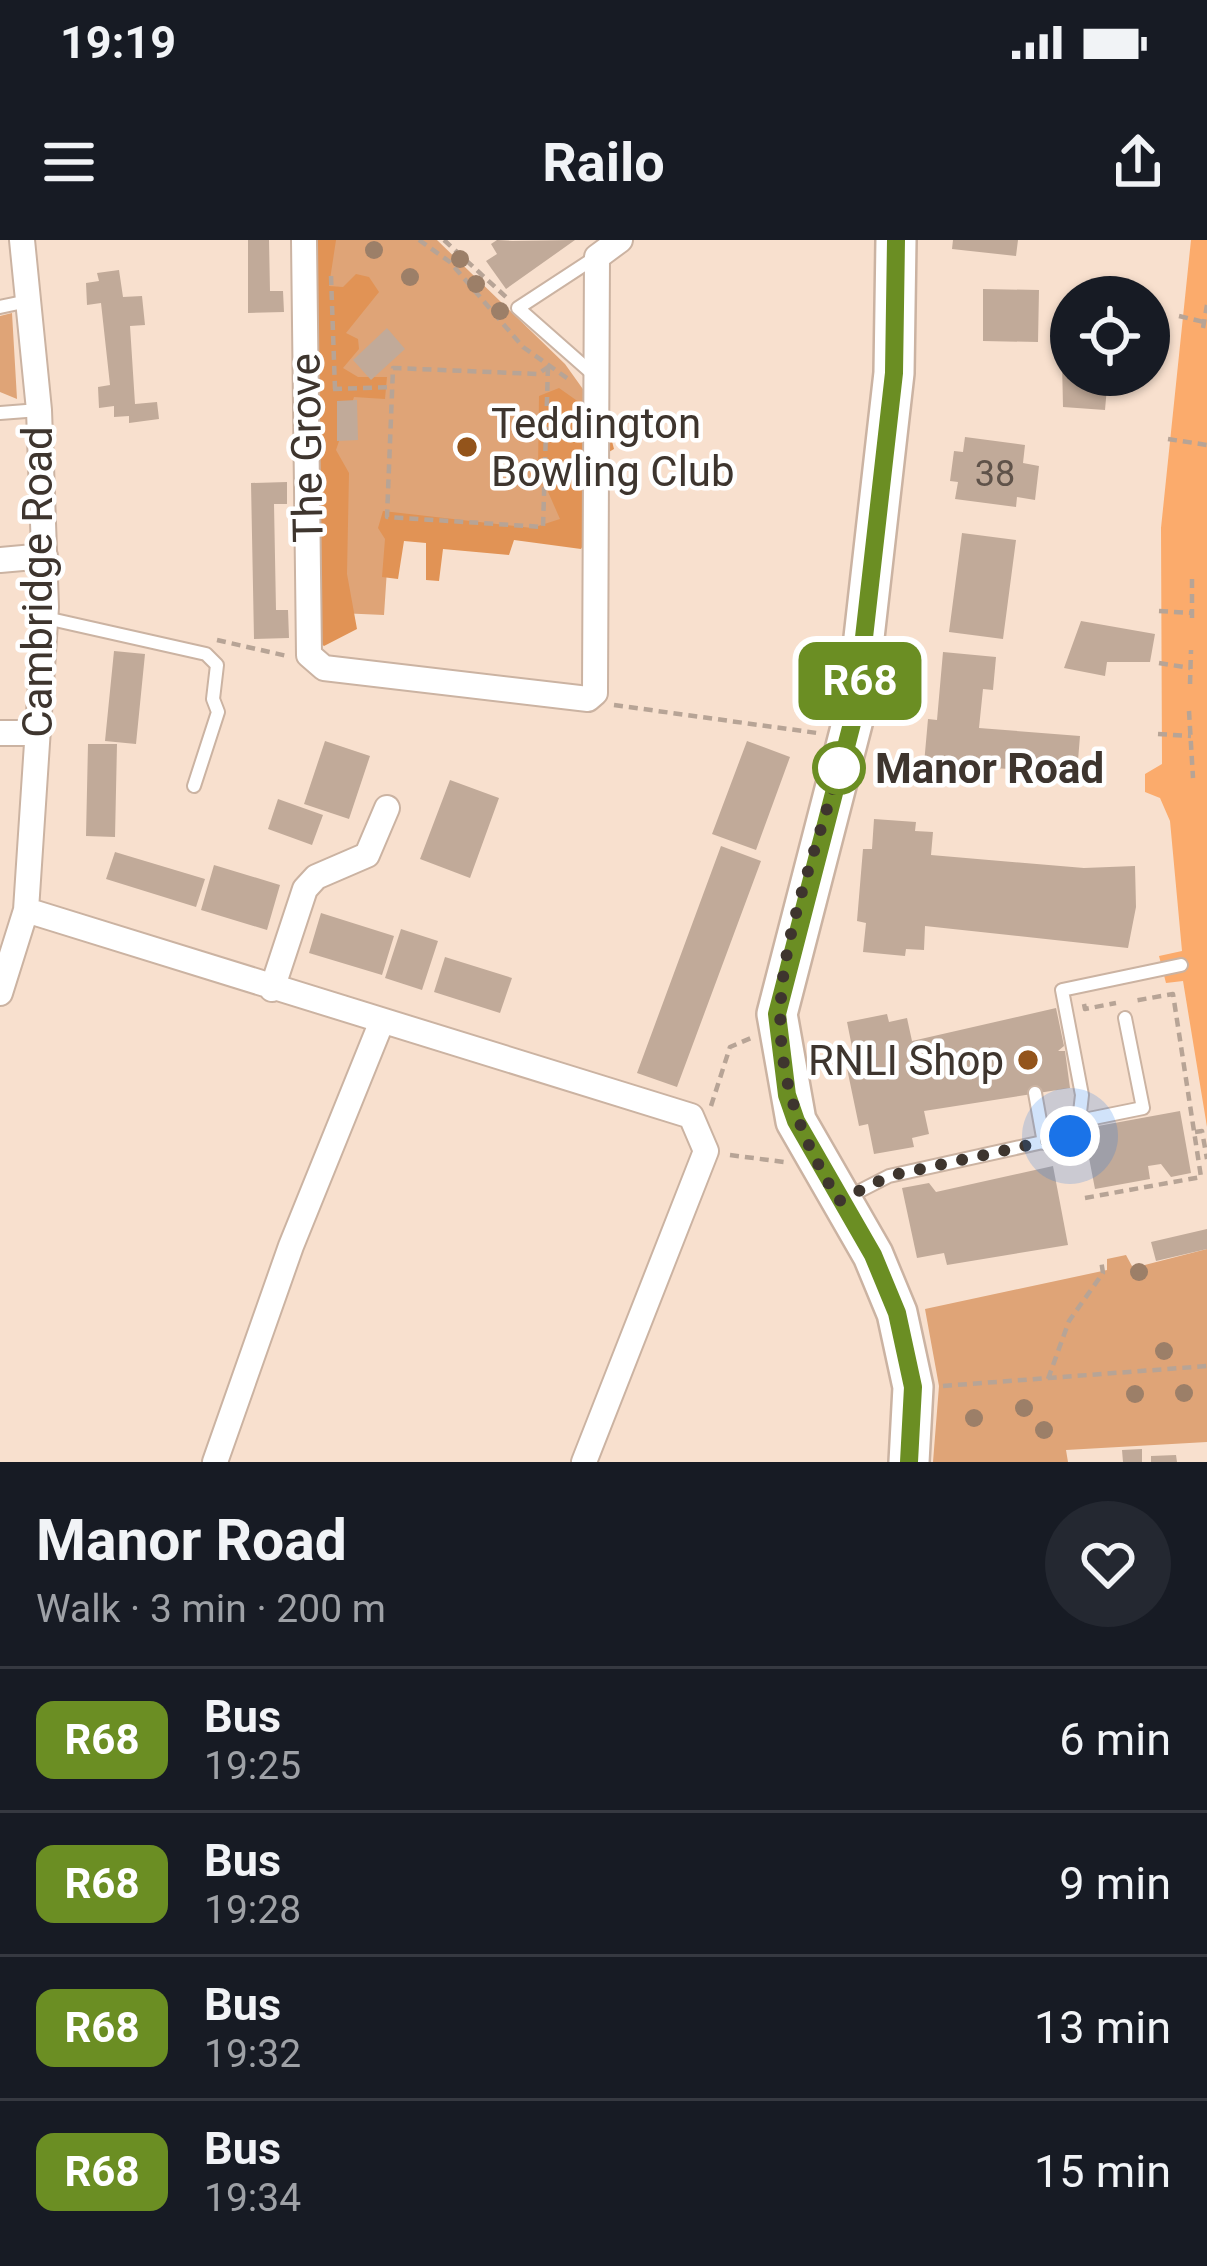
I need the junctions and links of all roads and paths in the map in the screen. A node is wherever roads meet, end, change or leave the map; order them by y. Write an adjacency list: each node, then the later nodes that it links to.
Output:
1 (22, 240): 8 (street, Cambridge Road)
2 (304, 240): 17 (street, The Grove)
3 (444, 240): 11 (path)
4 (620, 240): 7 (street)
5 (896, 240): 37 (main road)
6 (329, 257): 16 (path)
7 (597, 257): 11 (lane); 14 (street)
8 (31, 301): 10 (lane); 18 (street, Cambridge Road)
9 (1207, 305): 13 (path)
10 (0, 308)
11 (518, 308): 14 (lane)
12 (1179, 316): 13 (path)
13 (1204, 325)
14 (594, 375): 31 (street)
15 (393, 387): 15 (path); 16 (path)
16 (335, 389): 17 (path)
17 (305, 391): 31 (street, The Grove)
18 (39, 410): 19 (lane); 22 (street, Cambridge Road)
19 (0, 413)
20 (1168, 439): 21 (path)
21 (1207, 445)
22 (45, 556): 23 (street); 26 (street, Cambridge Road)
23 (0, 560)
24 (1192, 573): 25 (path)
25 (1159, 611)
26 (46, 618): 34 (street, Cambridge Road); 39 (lane)
27 (1191, 650): 29 (path)
28 (1159, 663): 29 (path)
29 (1190, 668): 30 (path)
30 (1190, 684)
31 (595, 693): 37 (path)
32 (1189, 711): 36 (path)
33 (0, 733): 34 (street)
34 (38, 733): 41 (street, Cambridge Road)
35 (1158, 734): 36 (path)
36 (1191, 736): 38 (path)
37 (847, 737): 47 (main road)
38 (1193, 778)
39 (194, 787)
40 (387, 808): 43 (street)
41 (26, 910): 43 (street); 44 (street, Cambridge Road)
42 (1181, 965): 49 (lane)
43 (272, 989): 46 (street)
44 (0, 993)
45 (1125, 1018): 49 (lane)
46 (382, 1021): 51 (street); 59 (street)
47 (778, 1027): 51 (path); 54 (main road)
48 (1035, 1093): 52 (lane)
49 (1079, 1121): 52 (lane)
50 (1194, 1132): 53 (path)
51 (704, 1142): 54 (path); 60 (street)
52 (1045, 1143): 54 (lane)
53 (1207, 1159)
54 (829, 1184): 58 (main road)
55 (1101, 1260): 57 (path)
56 (1207, 1366): 57 (path)
57 (1048, 1379): 58 (path)
58 (913, 1387): 61 (main road)
59 (215, 1462)
60 (584, 1462)
61 (909, 1462)

